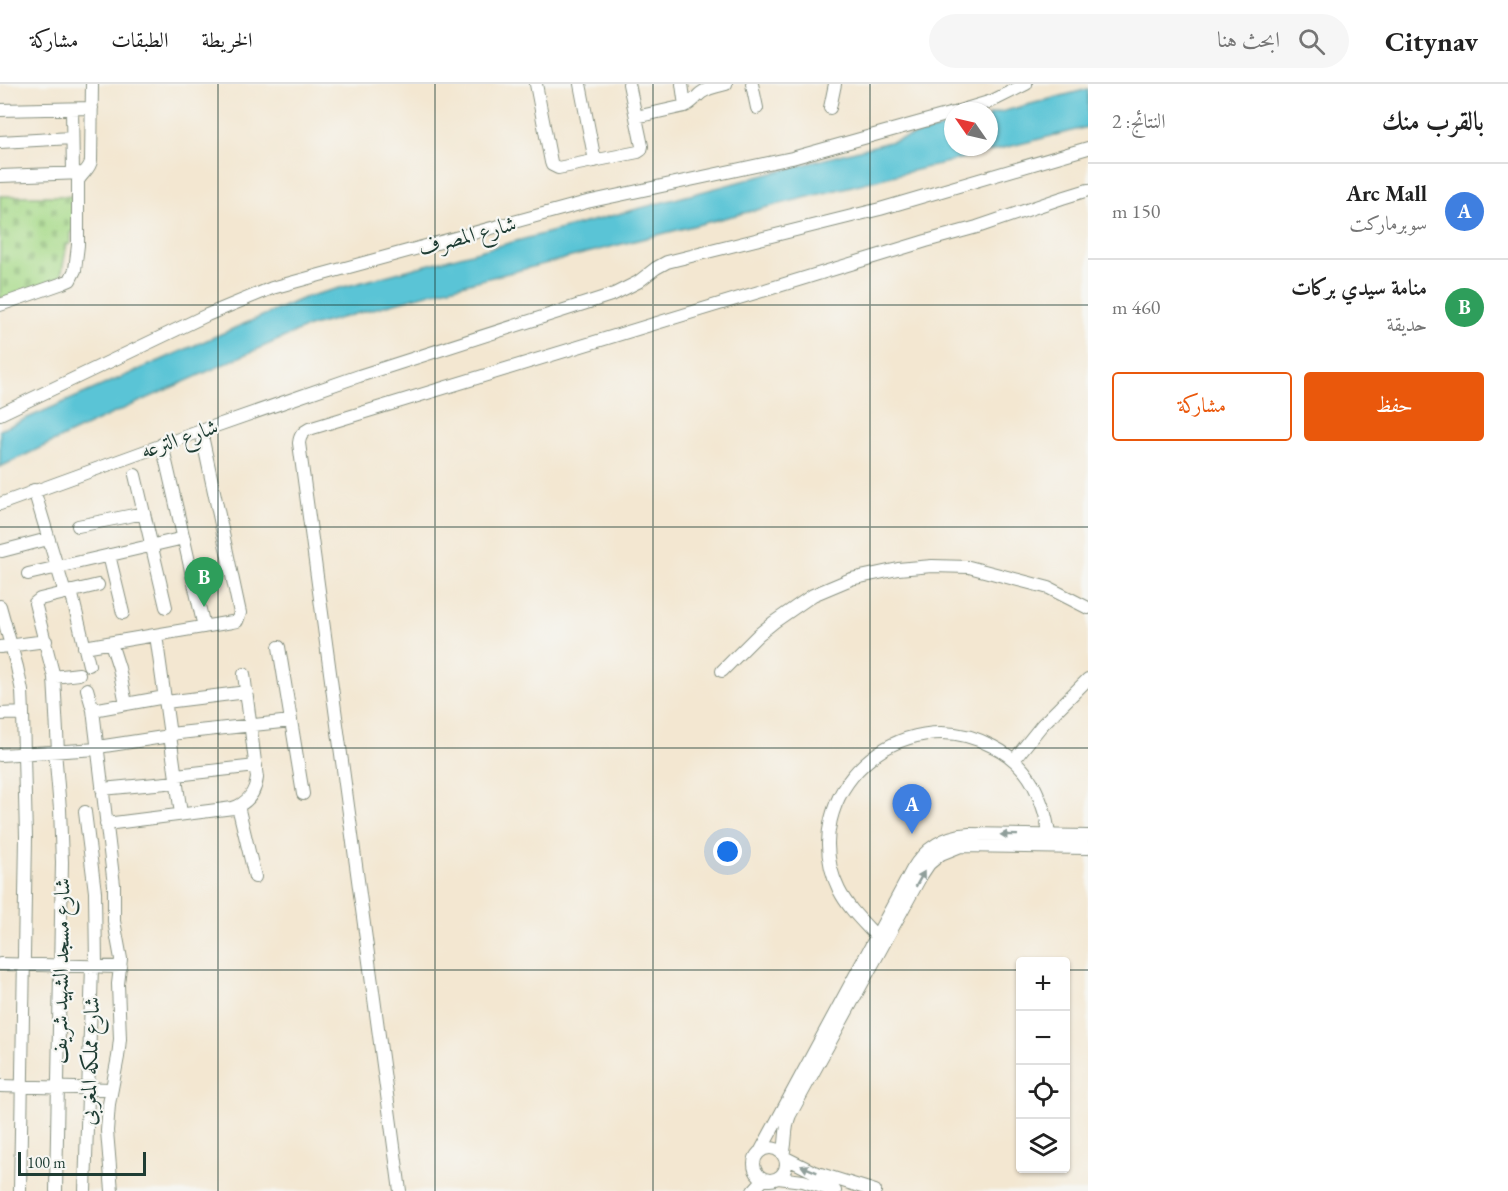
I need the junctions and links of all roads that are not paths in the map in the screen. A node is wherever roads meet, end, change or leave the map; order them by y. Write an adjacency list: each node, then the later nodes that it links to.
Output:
1 (92, 84): 12 (street)
2 (536, 84): 22 (street)
3 (580, 84): 22 (street)
4 (629, 84): 18 (street)
5 (681, 84): 11 (street)
6 (726, 84): 11 (street)
7 (752, 84): 13 (street)
8 (835, 84): 14 (street)
9 (1026, 84): 10 (street)
10 (989, 102)
11 (685, 106): 18 (street)
12 (92, 108): 15 (street); 23 (street)
13 (757, 108)
14 (830, 108)
15 (72, 109): 16 (street); 19 (street)
16 (0, 110)
17 (944, 116): 28 (street, شارع المصرف)
18 (636, 117): 22 (street)
19 (72, 138): 20 (street); 23 (street)
20 (0, 142)
21 (1088, 148): 29 (street, شارع الترعه)
22 (595, 161)
23 (78, 173): 24 (street); 26 (street)
24 (0, 176)
25 (1088, 190): 108 (street)
26 (0, 305)
27 (0, 398): 28 (street)
28 (2, 413)
29 (201, 430): 30 (street, شارع الترعه); 49 (street)
30 (162, 444): 32 (street, شارع الترعه); 37 (street)
31 (135, 475): 34 (street)
32 (34, 490): 33 (street, شارع الترعه); 36 (street)
33 (0, 504)
34 (144, 513): 35 (street); 38 (street)
35 (78, 526)
36 (48, 538): 39 (street); 41 (street)
37 (184, 538): 38 (street); 49 (street)
38 (152, 546): 40 (street); 46 (street)
39 (2, 551)
40 (109, 555): 41 (street); 48 (street)
41 (57, 567): 42 (street); 44 (street)
42 (28, 574)
43 (98, 585): 44 (street)
44 (68, 592): 51 (street, شارع مسجد الشهيد شريف); 54 (street)
45 (0, 606): 53 (street)
46 (166, 607)
47 (1088, 608): 57 (street)
48 (123, 613)
49 (204, 627): 50 (street)
50 (156, 635): 52 (street); 64 (street)
51 (46, 641): 53 (street); 60 (street, شارع مسجد الشهيد شريف)
52 (111, 643): 54 (street); 65 (street)
53 (6, 646): 68 (street)
54 (84, 647): 56 (street)
55 (279, 647): 69 (street)
56 (89, 665)
57 (722, 671)
58 (79, 674): 60 (street)
59 (244, 674): 63 (street)
60 (54, 677): 73 (street, شارع مسجد الشهيد شريف)
61 (1088, 679): 76 (street)
62 (87, 689): 66 (street)
63 (247, 692): 64 (street); 70 (street)
64 (165, 700): 65 (street); 71 (street)
65 (126, 704): 66 (street)
66 (93, 710): 72 (street)
67 (0, 714): 68 (street)
68 (23, 714): 74 (street)
69 (291, 721): 70 (street); 80 (street)
70 (251, 725): 71 (street); 77 (street)
71 (170, 735): 72 (street); 78 (street)
72 (98, 748): 73 (street); 79 (street)
73 (57, 751): 74 (street); 92 (street, شارع مسجد الشهيد شريف)
74 (24, 753): 75 (street); 91 (street)
75 (0, 754)
76 (1014, 760): 86 (street); 89 (street)
77 (256, 766): 78 (street); 81 (street)
78 (176, 779): 79 (street); 83 (street)
79 (102, 789): 84 (street)
80 (303, 794)
81 (238, 806): 83 (street); 88 (street)
82 (85, 812): 93 (street, شارع مملكه المغربى)
83 (182, 814): 84 (street)
84 (106, 824): 94 (street)
85 (1088, 836): 86 (street)
86 (1049, 841): 87 (street); 89 (street, one-way to 89); 101 (street, one-way to 86)
87 (1088, 848)
88 (255, 877)
89 (876, 936): 100 (street)
90 (0, 964): 91 (street)
91 (24, 965): 92 (street); 96 (street)
92 (61, 965): 93 (street); 97 (street, شارع مسجد الشهيد شريف)
93 (94, 966): 94 (street); 98 (street, شارع مملكه المغربى)
94 (121, 967): 99 (street)
95 (0, 1086): 96 (street)
96 (22, 1087): 97 (street); 104 (street)
97 (58, 1088): 98 (street); 105 (street, شارع مسجد الشهيد شريف)
98 (88, 1088): 99 (street); 106 (street, شارع مملكه المغربى)
99 (112, 1089): 107 (street)
100 (760, 1152): 101 (street); 103 (street)
101 (783, 1156): 102 (street); 111 (street, one-way to 101)
102 (778, 1178): 103 (street); 110 (street)
103 (764, 1179): 109 (street)
104 (20, 1191)
105 (56, 1191)
106 (85, 1191)
107 (112, 1191)
108 (400, 1191)
109 (753, 1191)
110 (835, 1191)
111 (875, 1191)

